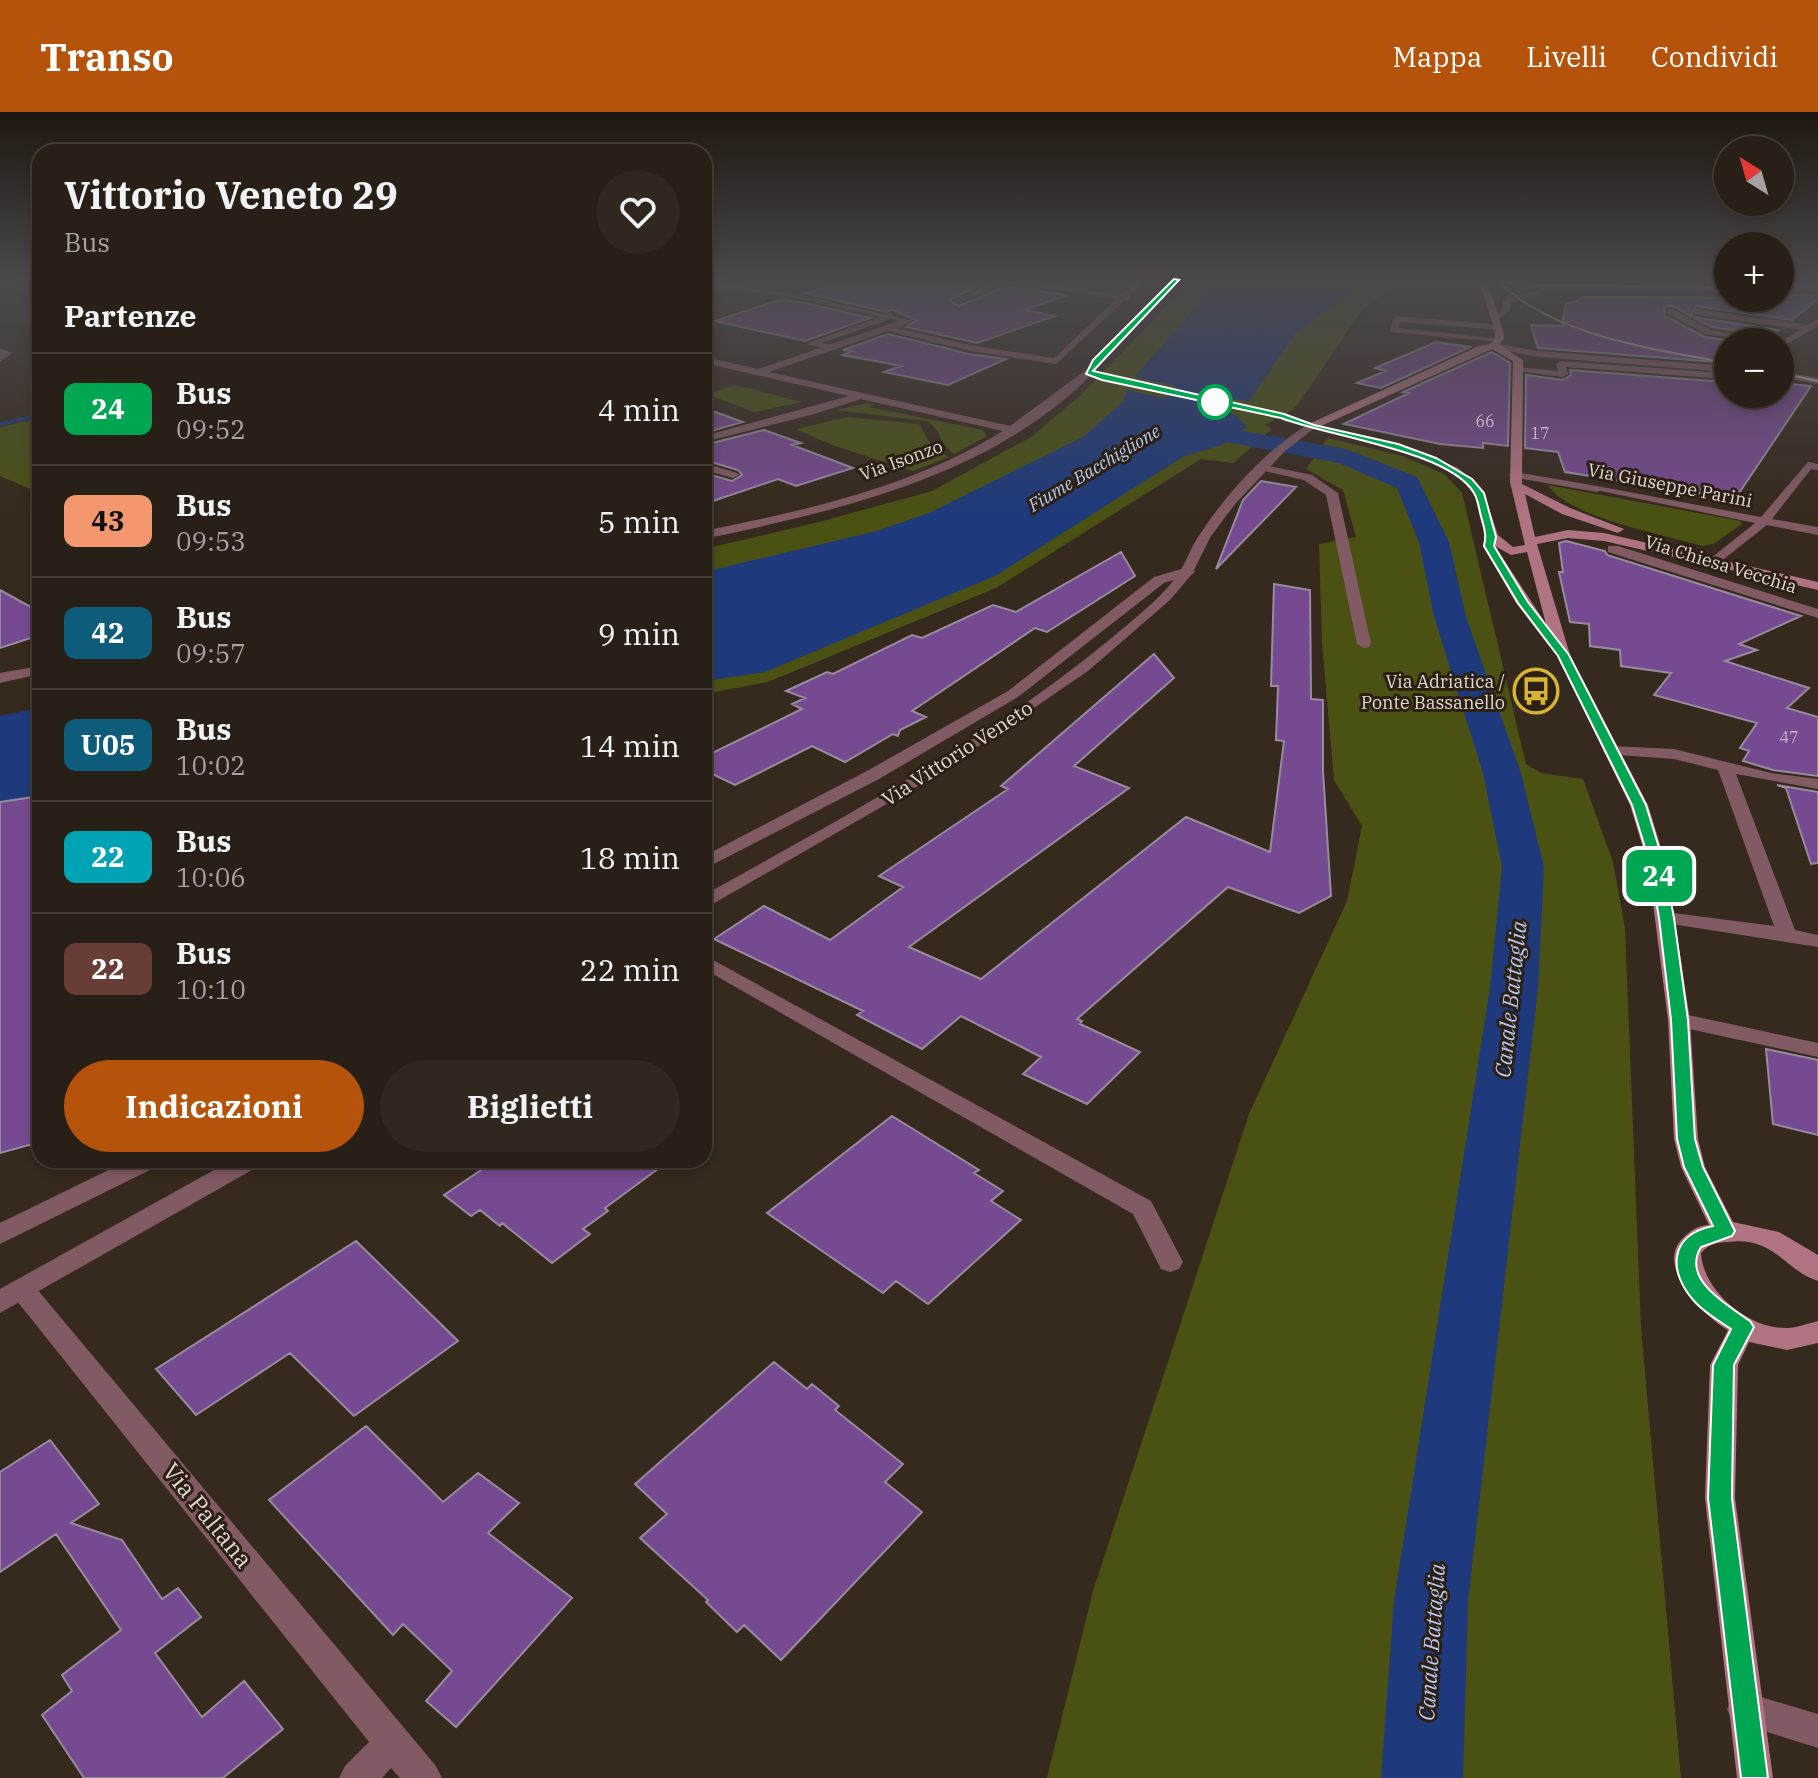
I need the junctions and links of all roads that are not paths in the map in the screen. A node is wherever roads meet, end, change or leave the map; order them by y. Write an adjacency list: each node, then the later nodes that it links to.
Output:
1 (803, 358): 11 (street)
2 (1034, 358): 3 (street)
3 (1060, 358)
4 (1099, 358): 12 (main road, Via Isonzo)
5 (1460, 358): 17 (main road, Via Vittorio Veneto)
6 (1515, 358): 10 (main road)
7 (1585, 358): 9 (street)
8 (712, 362): 11 (street)
9 (1714, 368)
10 (1517, 370): 13 (street); 26 (main road)
11 (757, 373): 16 (street)
12 (1092, 374): 18 (main road); 20 (street, Via Isonzo)
13 (1714, 374)
14 (1794, 377): 15 (street)
15 (1818, 381)
16 (859, 396): 20 (street); 21 (street)
17 (1339, 412): 18 (main road); 19 (main road, Via Vittorio Veneto)
18 (1284, 416): 19 (main road)
19 (1311, 427): 22 (street, Via Vittorio Veneto); 30 (main road)
20 (1013, 430): 29 (street, Via Isonzo)
21 (712, 437)
22 (1267, 465): 34 (street, Via Vittorio Veneto); 37 (street)
23 (1818, 467): 27 (street)
24 (712, 468): 25 (street)
25 (733, 475)
26 (1516, 480): 27 (street, Via Giuseppe Parini); 31 (main road); 33 (main road)
27 (1764, 521): 28 (street, Via Giuseppe Parini); 33 (street)
28 (1818, 531)
29 (712, 533)
30 (1492, 537): 31 (main road); 38 (main road)
31 (1533, 544): 33 (main road); 38 (main road)
32 (1613, 549): 36 (street, Via Chiesa Vecchia)
33 (1712, 561): 35 (main road)
34 (1188, 571): 44 (street, Via Vittorio Veneto); 45 (street, Via Vittorio Veneto)
35 (1818, 586)
36 (1818, 614)
37 (1364, 644)
38 (1563, 655): 41 (main road)
39 (32, 671): 40 (street)
40 (1, 676)
41 (1611, 751): 42 (street); 46 (main road)
42 (1725, 767): 43 (street); 47 (street)
43 (1818, 784)
44 (712, 859)
45 (712, 898)
46 (1666, 918): 47 (street); 50 (main road)
47 (1787, 934): 48 (street)
48 (1818, 941)
49 (712, 966): 56 (street)
50 (1679, 1020): 51 (street); 54 (main road)
51 (1818, 1050)
52 (134, 1168): 55 (street)
53 (237, 1168): 58 (street)
54 (1725, 1231): 57 (main road); 59 (main road)
55 (7, 1232)
56 (1170, 1262)
57 (1818, 1271)
58 (11, 1295): 63 (street, Via Paltana)
59 (1743, 1327): 60 (main road); 61 (main road)
60 (1818, 1332)
61 (1744, 1709): 62 (street); 66 (main road)
62 (1818, 1731)
63 (392, 1743): 64 (street); 65 (street, Via Paltana)
64 (357, 1778)
65 (424, 1778)
66 (1755, 1778)

